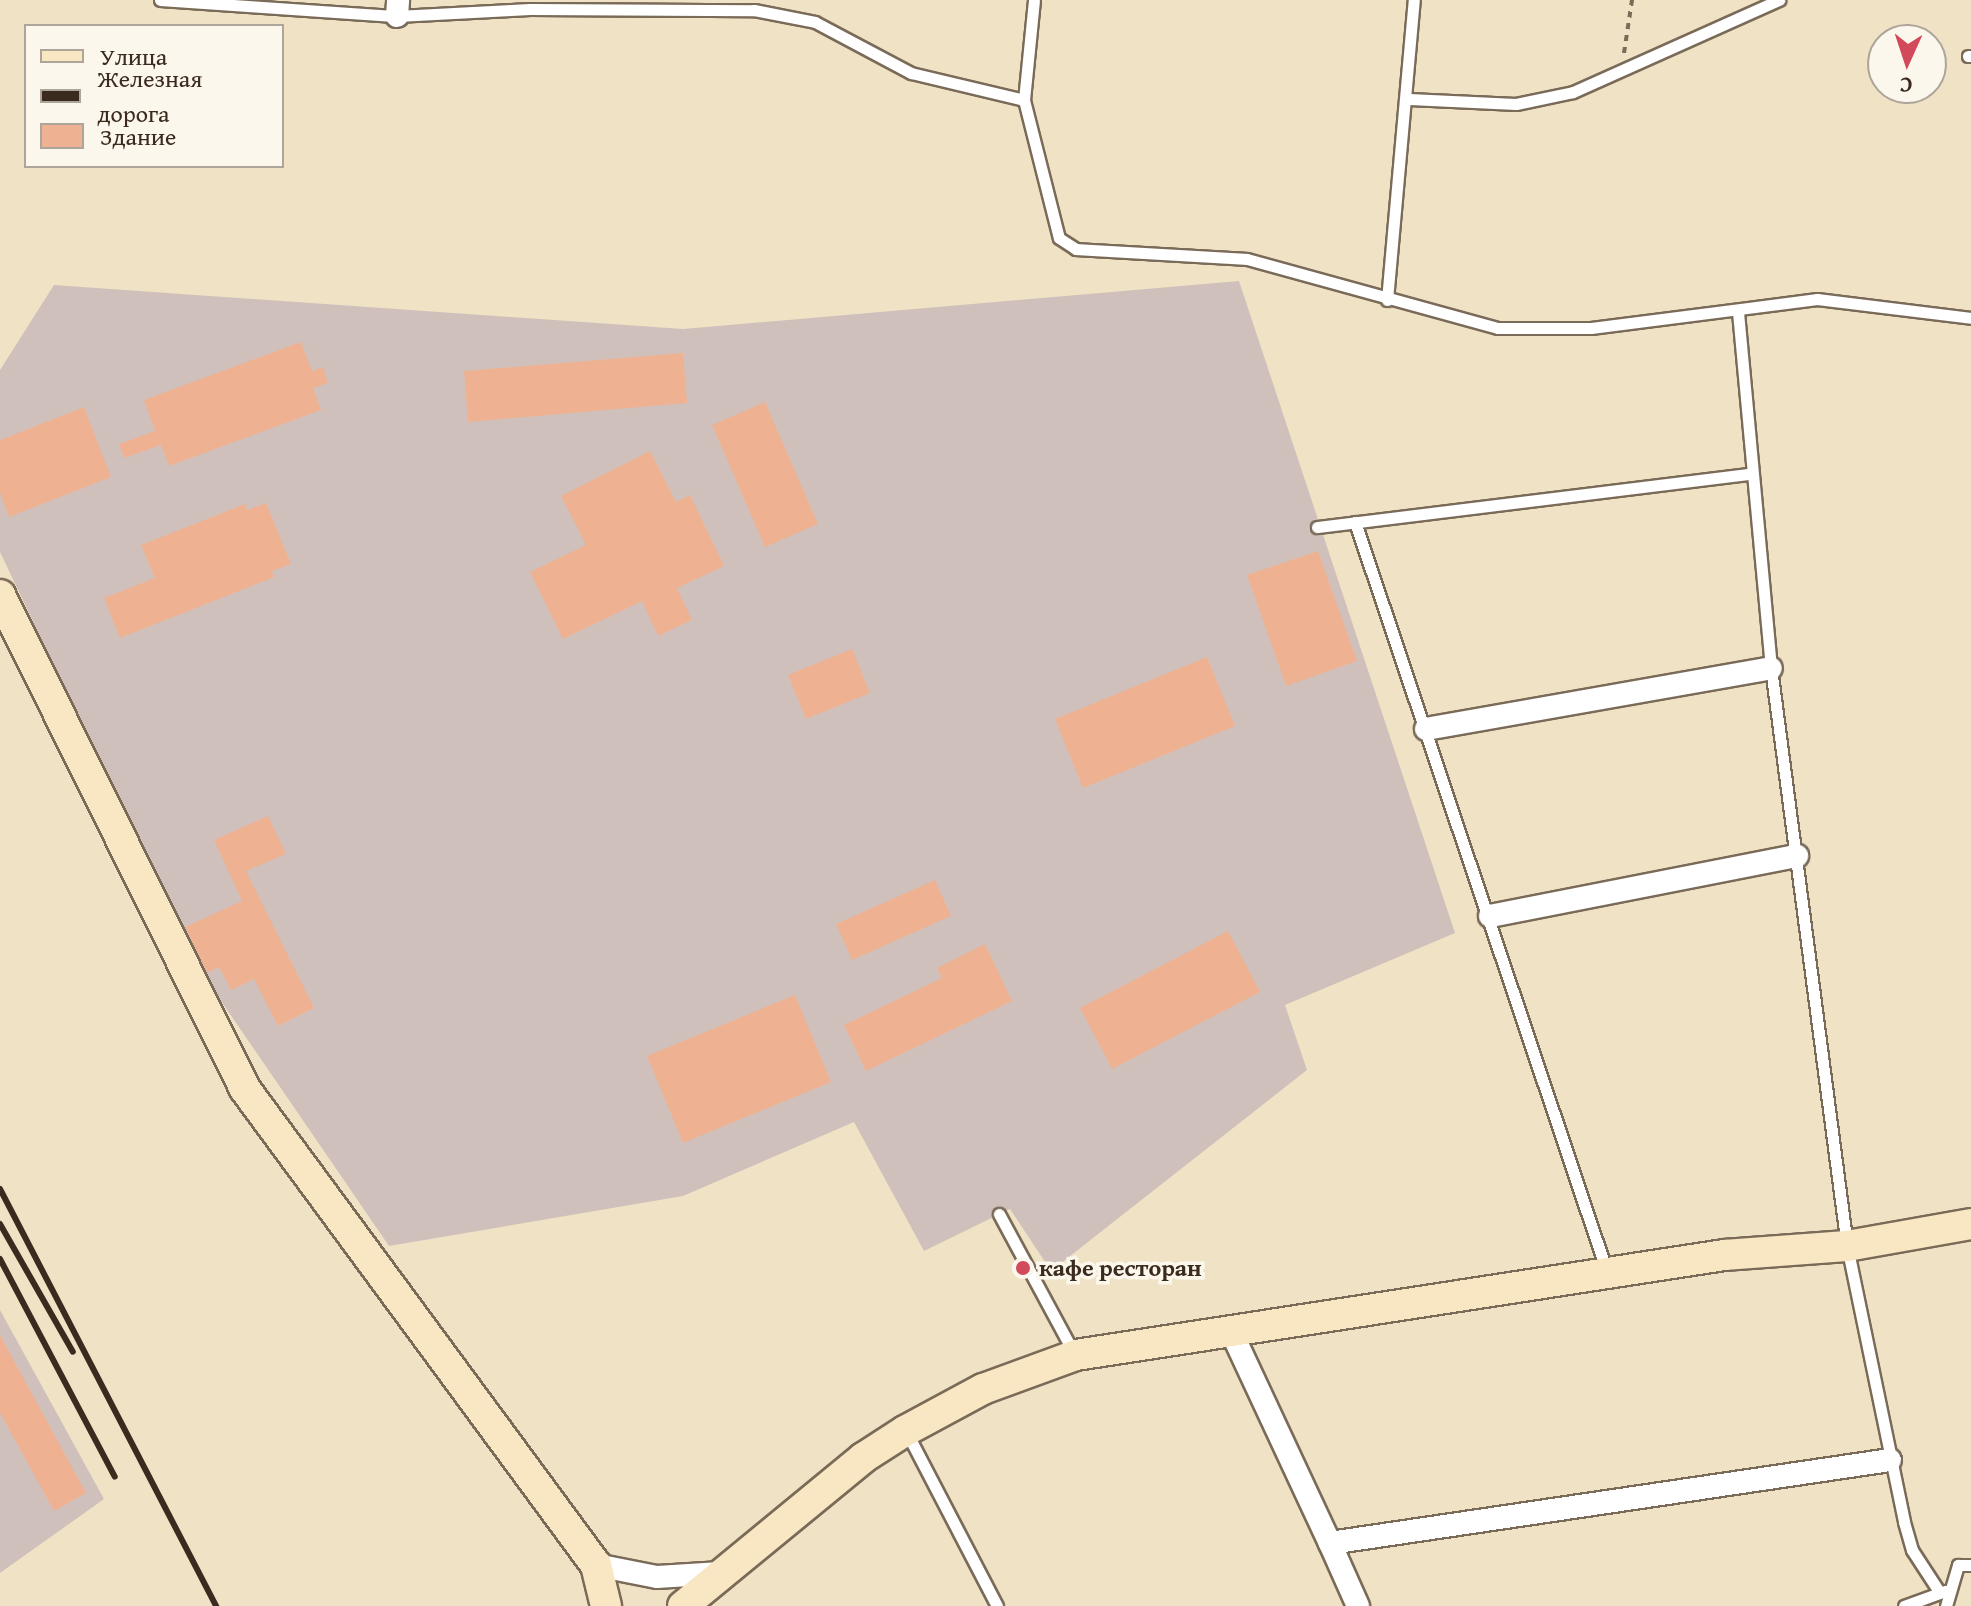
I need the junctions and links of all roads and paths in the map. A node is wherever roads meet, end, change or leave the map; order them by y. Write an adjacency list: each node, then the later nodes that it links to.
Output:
1 (160, 0): 6 (lane)
2 (1034, 0): 9 (lane)
3 (1414, 0): 8 (lane)
4 (1632, 0): 7 (path)
5 (1779, 0): 7 (lane)
6 (398, 8): 9 (lane)
7 (1621, 73): 8 (lane)
8 (1409, 99): 10 (lane)
9 (1024, 100): 10 (lane)
10 (1387, 300): 11 (lane)
11 (1738, 312): 12 (lane); 13 (lane)
12 (1971, 318)
13 (1751, 474): 14 (lane); 17 (lane)
14 (1355, 522): 15 (lane); 18 (lane)
15 (1317, 527)
16 (0, 595): 30 (main road)
17 (1771, 668): 18 (street); 19 (lane)
18 (1426, 729): 20 (lane)
19 (1797, 856): 20 (street); 23 (lane)
20 (1490, 916): 24 (lane)
21 (999, 1214): 26 (lane)
22 (1971, 1224): 23 (main road)
23 (1847, 1246): 24 (main road); 28 (lane)
24 (1609, 1277): 25 (main road)
25 (1231, 1331): 26 (main road); 29 (street)
26 (1076, 1355): 27 (main road)
27 (905, 1431): 32 (main road); 36 (lane)
28 (1890, 1460): 29 (street); 33 (lane)
29 (1330, 1543): 37 (street)
30 (596, 1565): 32 (street); 34 (main road)
31 (1971, 1565): 33 (lane)
32 (721, 1573): 35 (main road)
33 (1944, 1591): 38 (lane); 39 (lane)
34 (606, 1606)
35 (683, 1606)
36 (997, 1606)
37 (1358, 1606)
38 (1904, 1606)
39 (1946, 1606)

